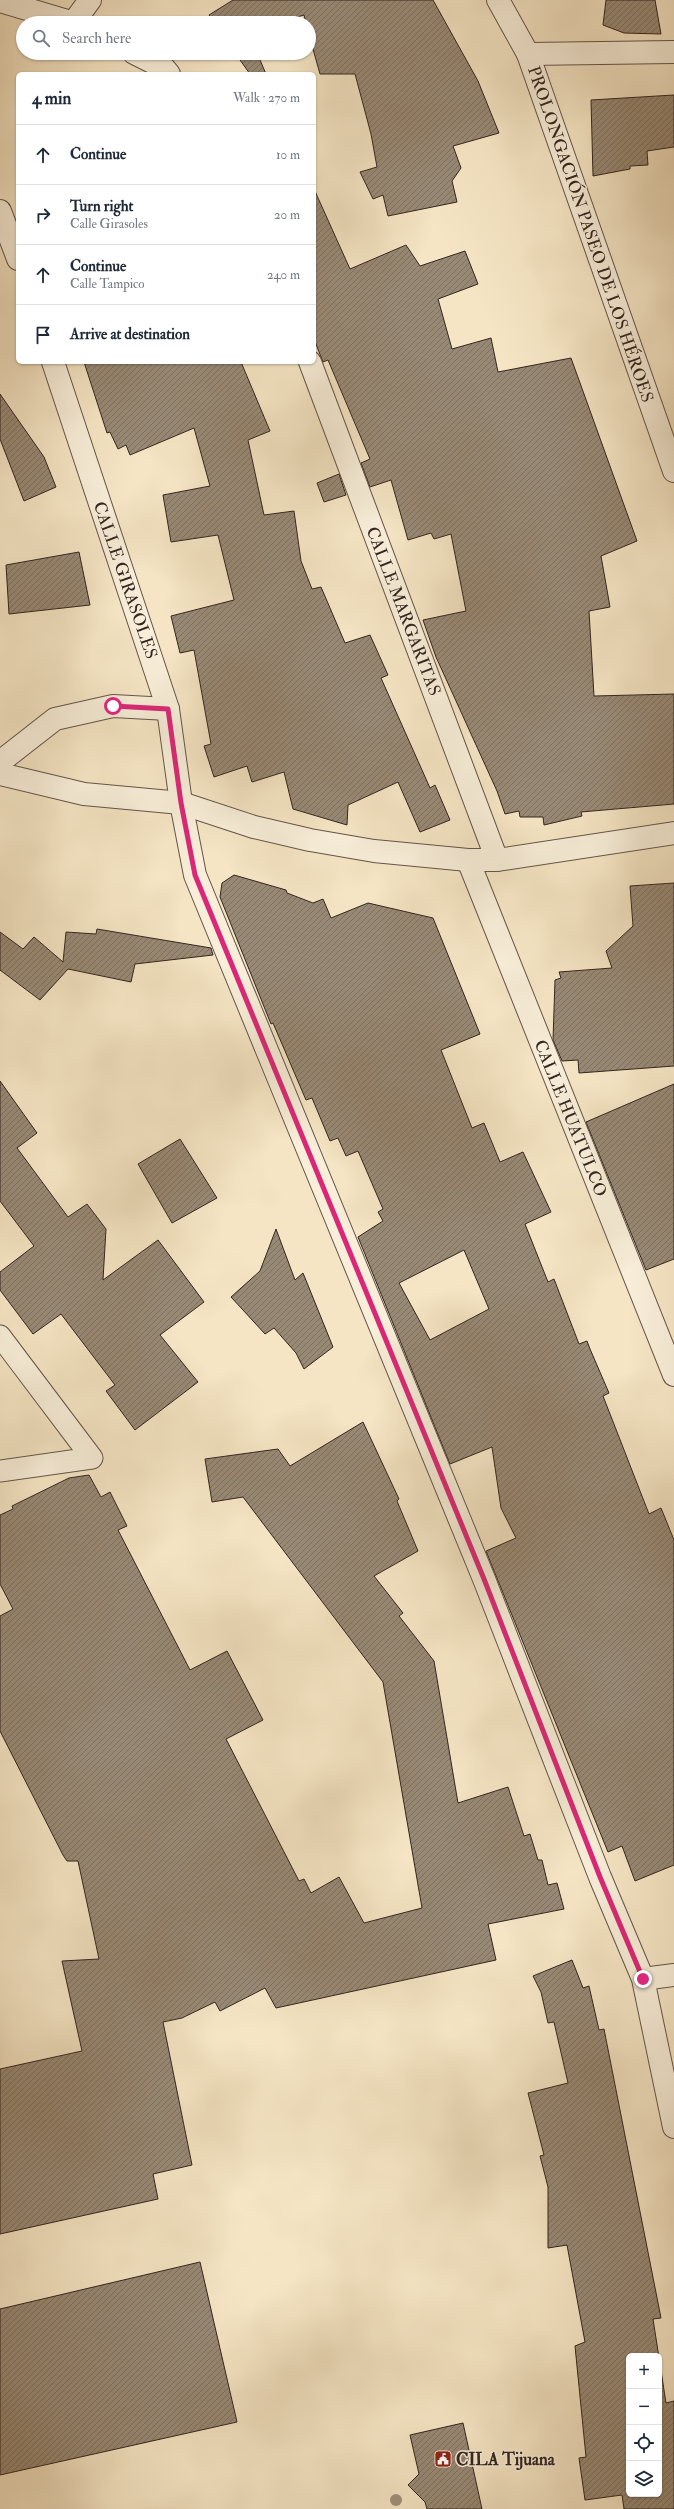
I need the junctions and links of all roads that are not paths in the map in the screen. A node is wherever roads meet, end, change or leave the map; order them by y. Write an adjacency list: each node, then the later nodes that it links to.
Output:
1 (90, 0): 5 (street)
2 (498, 0): 7 (street, PROLONGACIÓN PASEO DE LOS HÉROES)
3 (0, 1): 4 (street)
4 (50, 16)
5 (79, 16)
6 (674, 52): 7 (street)
7 (528, 54): 14 (street, PROLONGACIÓN PASEO DE LOS HÉROES)
8 (148, 60): 9 (street)
9 (167, 72)
10 (0, 212): 11 (street)
11 (11, 252)
12 (54, 364): 15 (street, CALLE GIRASOLES)
13 (311, 364): 21 (street, CALLE MARGARITAS)
14 (674, 471)
15 (168, 709): 16 (street); 18 (street, CALLE GIRASOLES)
16 (0, 762)
17 (0, 774): 18 (street)
18 (181, 803): 20 (street); 26 (street, CALLE GIRASOLES)
19 (674, 833): 21 (street)
20 (468, 860): 21 (street); 23 (street, CALLE HUATULCO)
21 (498, 860)
22 (0, 1336): 24 (lane)
23 (674, 1375)
24 (0, 1471)
25 (674, 1975): 26 (street)
26 (643, 1979): 27 (street, CALLE GIRASOLES)
27 (674, 2127)

